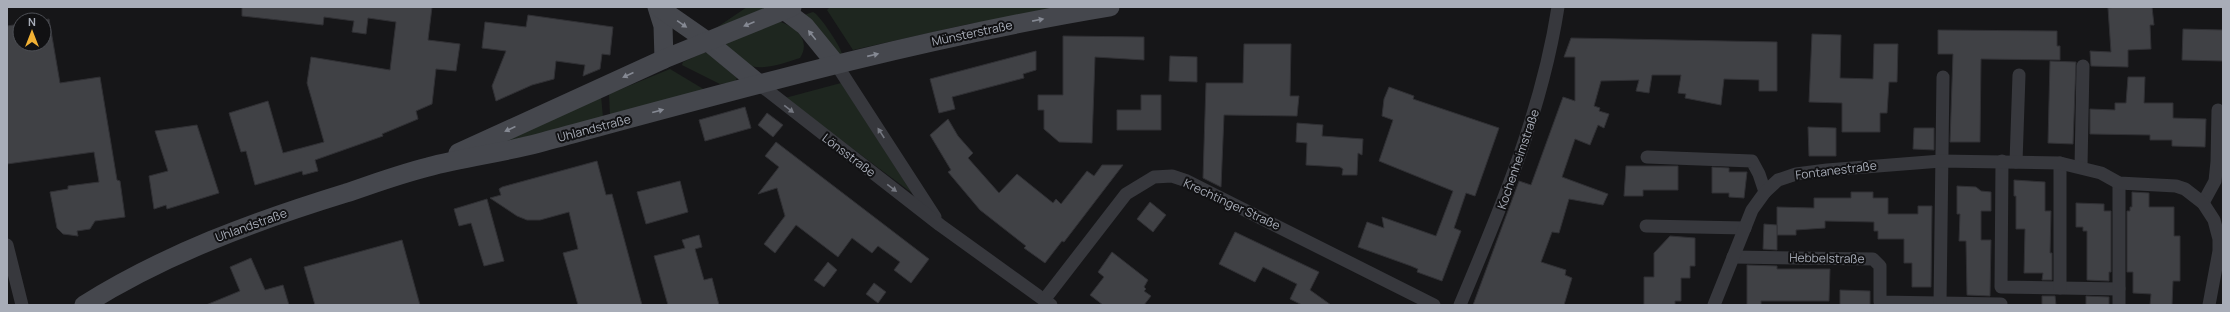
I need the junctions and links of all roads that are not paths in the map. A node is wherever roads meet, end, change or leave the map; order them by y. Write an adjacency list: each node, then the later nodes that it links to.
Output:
1 (658, 7): 5 (main road, one-way to 5); 6 (main road)
2 (1110, 7): 7 (main road, Münsterstraße, one-way to 2)
3 (1558, 7): 39 (street, Kochenheimstraße)
4 (786, 8): 5 (main road, one-way to 5); 7 (main road, one-way to 4)
5 (707, 41): 6 (main road); 11 (main road)
6 (664, 59): 19 (main road, Uhlandstraße, one-way to 19)
7 (836, 64): 11 (main road, Münsterstraße); 24 (street, Lönsstraße, one-way to 7)
8 (2083, 66): 18 (street)
9 (2019, 75): 16 (street)
10 (1944, 77): 14 (street)
11 (759, 84): 19 (main road, Uhlandstraße, one-way to 11); 24 (street, Lönsstraße, one-way to 24)
12 (2218, 110): 22 (street)
13 (1647, 157): 21 (street)
14 (1941, 161): 15 (street, Fontanestraße); 21 (street, Fontanestraße); 35 (street)
15 (2002, 161): 16 (street, Fontanestraße); 29 (street)
16 (2016, 162): 17 (street, Fontanestraße)
17 (2060, 163): 18 (street, Fontanestraße); 31 (street)
18 (2081, 166): 20 (street, Fontanestraße)
19 (428, 167): 37 (main road, Uhlandstraße)
20 (2118, 183): 22 (street, Fontanestraße); 32 (street)
21 (1765, 192): 26 (street, Fontanestraße)
22 (2203, 203): 23 (street, Fontanestraße)
23 (2218, 220): 33 (street, Fontanestraße)
24 (940, 225): 34 (street, Lönsstraße)
25 (1646, 226): 26 (street)
26 (1745, 228): 28 (street, Fontanestraße)
27 (7, 245): 30 (street)
28 (1732, 257): 35 (street, Hebbelstraße); 40 (street, Fontanestraße)
29 (2001, 287): 31 (street); 41 (street)
30 (12, 288): 36 (street)
31 (2060, 288): 32 (street)
32 (2119, 289): 42 (street)
33 (2215, 297)
34 (1048, 302): 38 (street, Krechtinger Straße)
35 (1940, 303): 41 (street, Hebbelstraße)
36 (22, 305)
37 (84, 305)
38 (1434, 305)
39 (1460, 305)
40 (1714, 305)
41 (2001, 305)
42 (2119, 305)

